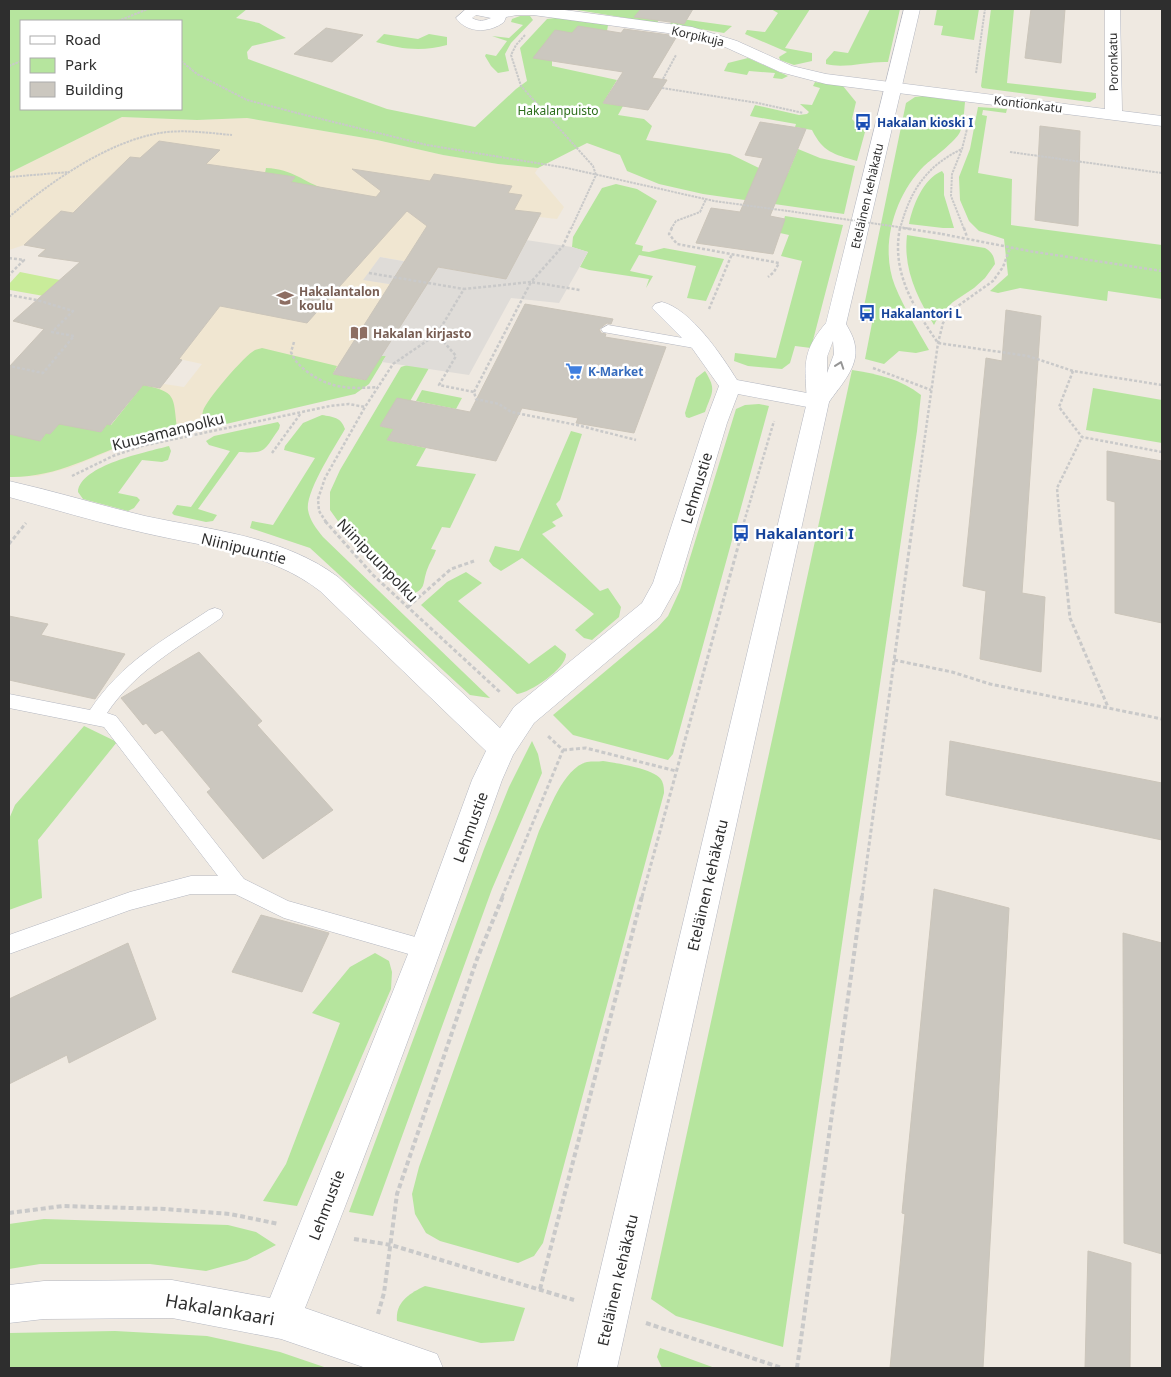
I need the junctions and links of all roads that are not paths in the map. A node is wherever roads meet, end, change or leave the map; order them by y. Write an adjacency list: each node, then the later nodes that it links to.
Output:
1 (912, 9): 4 (street, Eteläinen kehäkatu)
2 (1113, 9): 5 (street, Poronkatu)
3 (497, 14): 4 (street, Korpikuja)
4 (893, 87): 5 (street, Kontionkatu); 11 (street, Eteläinen kehäkatu)
5 (1114, 115): 6 (street, Kontionkatu)
6 (1162, 121)
7 (662, 308): 9 (street)
8 (608, 329): 9 (lane)
9 (696, 341): 10 (street)
10 (730, 386): 11 (street); 16 (street, Lehmustie)
11 (818, 402): 23 (street, Eteläinen kehäkatu)
12 (9, 489): 16 (street, Niinipuuntie)
13 (215, 614): 15 (lane)
14 (9, 701): 15 (lane)
15 (94, 718): 17 (lane)
16 (502, 748): 19 (street, Lehmustie)
17 (237, 885): 18 (lane); 19 (lane)
18 (9, 945)
19 (426, 949): 21 (street, Lehmustie)
20 (9, 1304): 21 (street, Hakalankaari)
21 (281, 1319): 22 (street, Hakalankaari)
22 (423, 1368)
23 (597, 1368)

